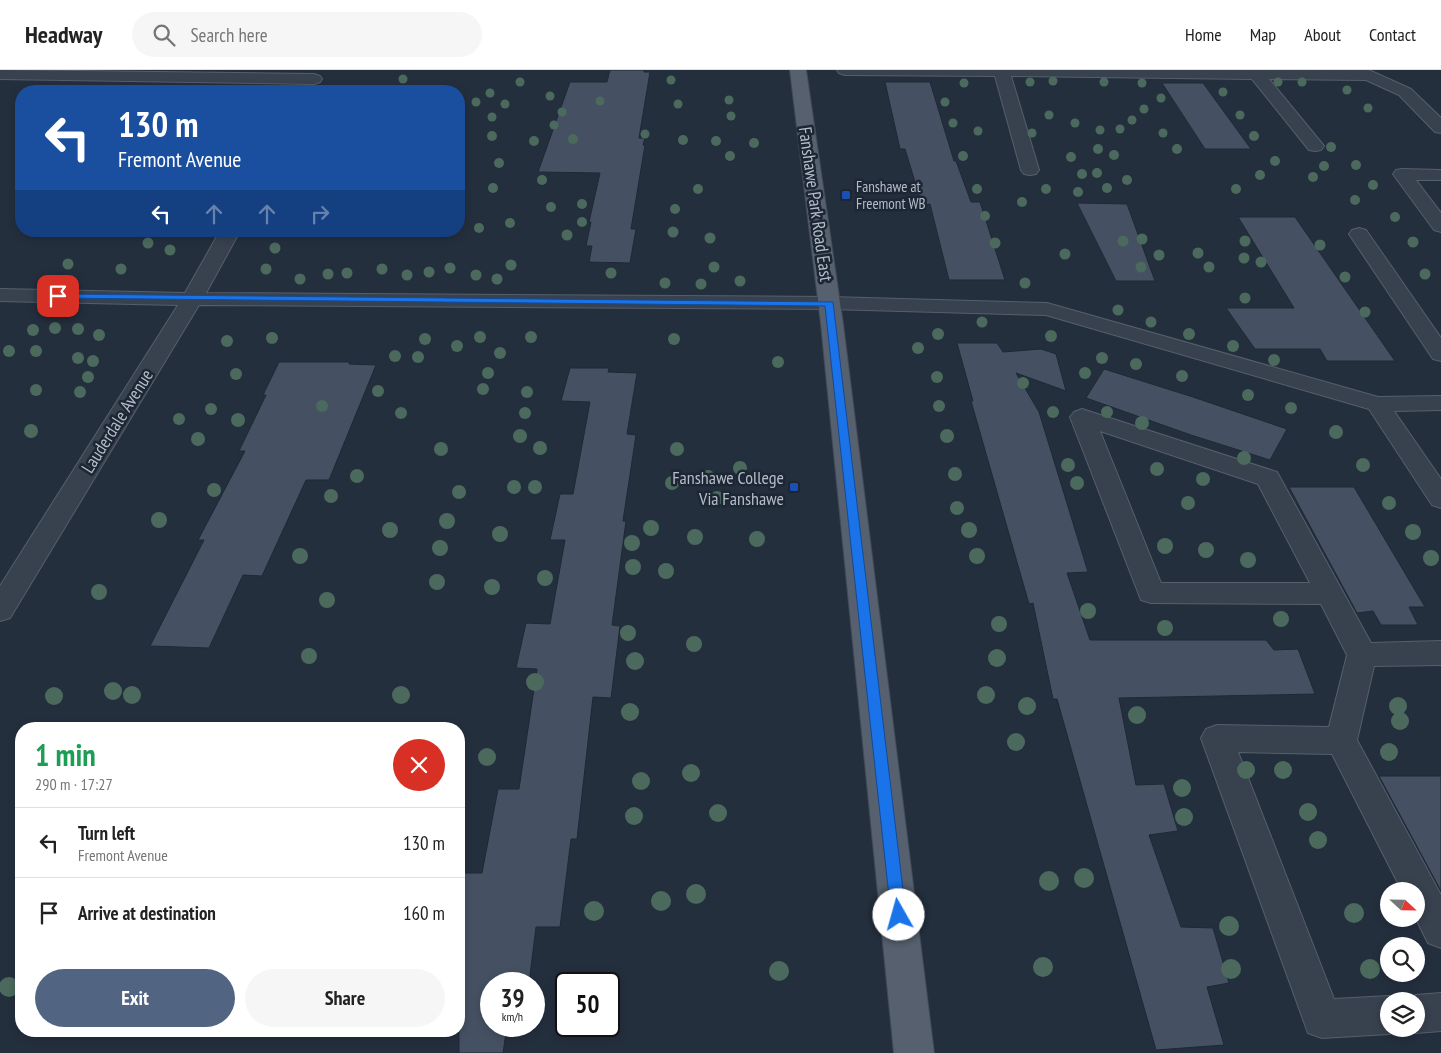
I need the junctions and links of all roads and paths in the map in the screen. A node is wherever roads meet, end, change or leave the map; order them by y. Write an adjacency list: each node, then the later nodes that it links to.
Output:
1 (798, 70): 18 (main road, Fanshawe Park Road East)
2 (845, 70): 3 (street)
3 (925, 71): 4 (street)
4 (1001, 71): 5 (street); 11 (street)
5 (1194, 72): 7 (street)
6 (0, 74): 8 (street)
7 (1257, 74): 9 (street); 10 (street)
8 (314, 80)
9 (1441, 128)
10 (1316, 146)
11 (1030, 170)
12 (1441, 175): 13 (street)
13 (1441, 226)
14 (1358, 234): 19 (street)
15 (227, 237): 17 (street, Lauderdale Avenue)
16 (0, 295): 17 (street)
17 (192, 299): 18 (street); 24 (street, Lauderdale Avenue)
18 (830, 303): 21 (street); 32 (main road, Fanshawe Park Road East)
19 (1441, 354)
20 (1441, 403): 21 (street)
21 (1377, 404): 22 (street)
22 (1441, 499)
23 (1329, 594): 23 (street); 26 (street)
24 (0, 610)
25 (1441, 653): 26 (street)
26 (1362, 655): 27 (street)
27 (1341, 741): 28 (street); 31 (street)
28 (1441, 931)
29 (1441, 1012): 30 (street)
30 (1425, 1013)
31 (1380, 1016)
32 (914, 1053)

